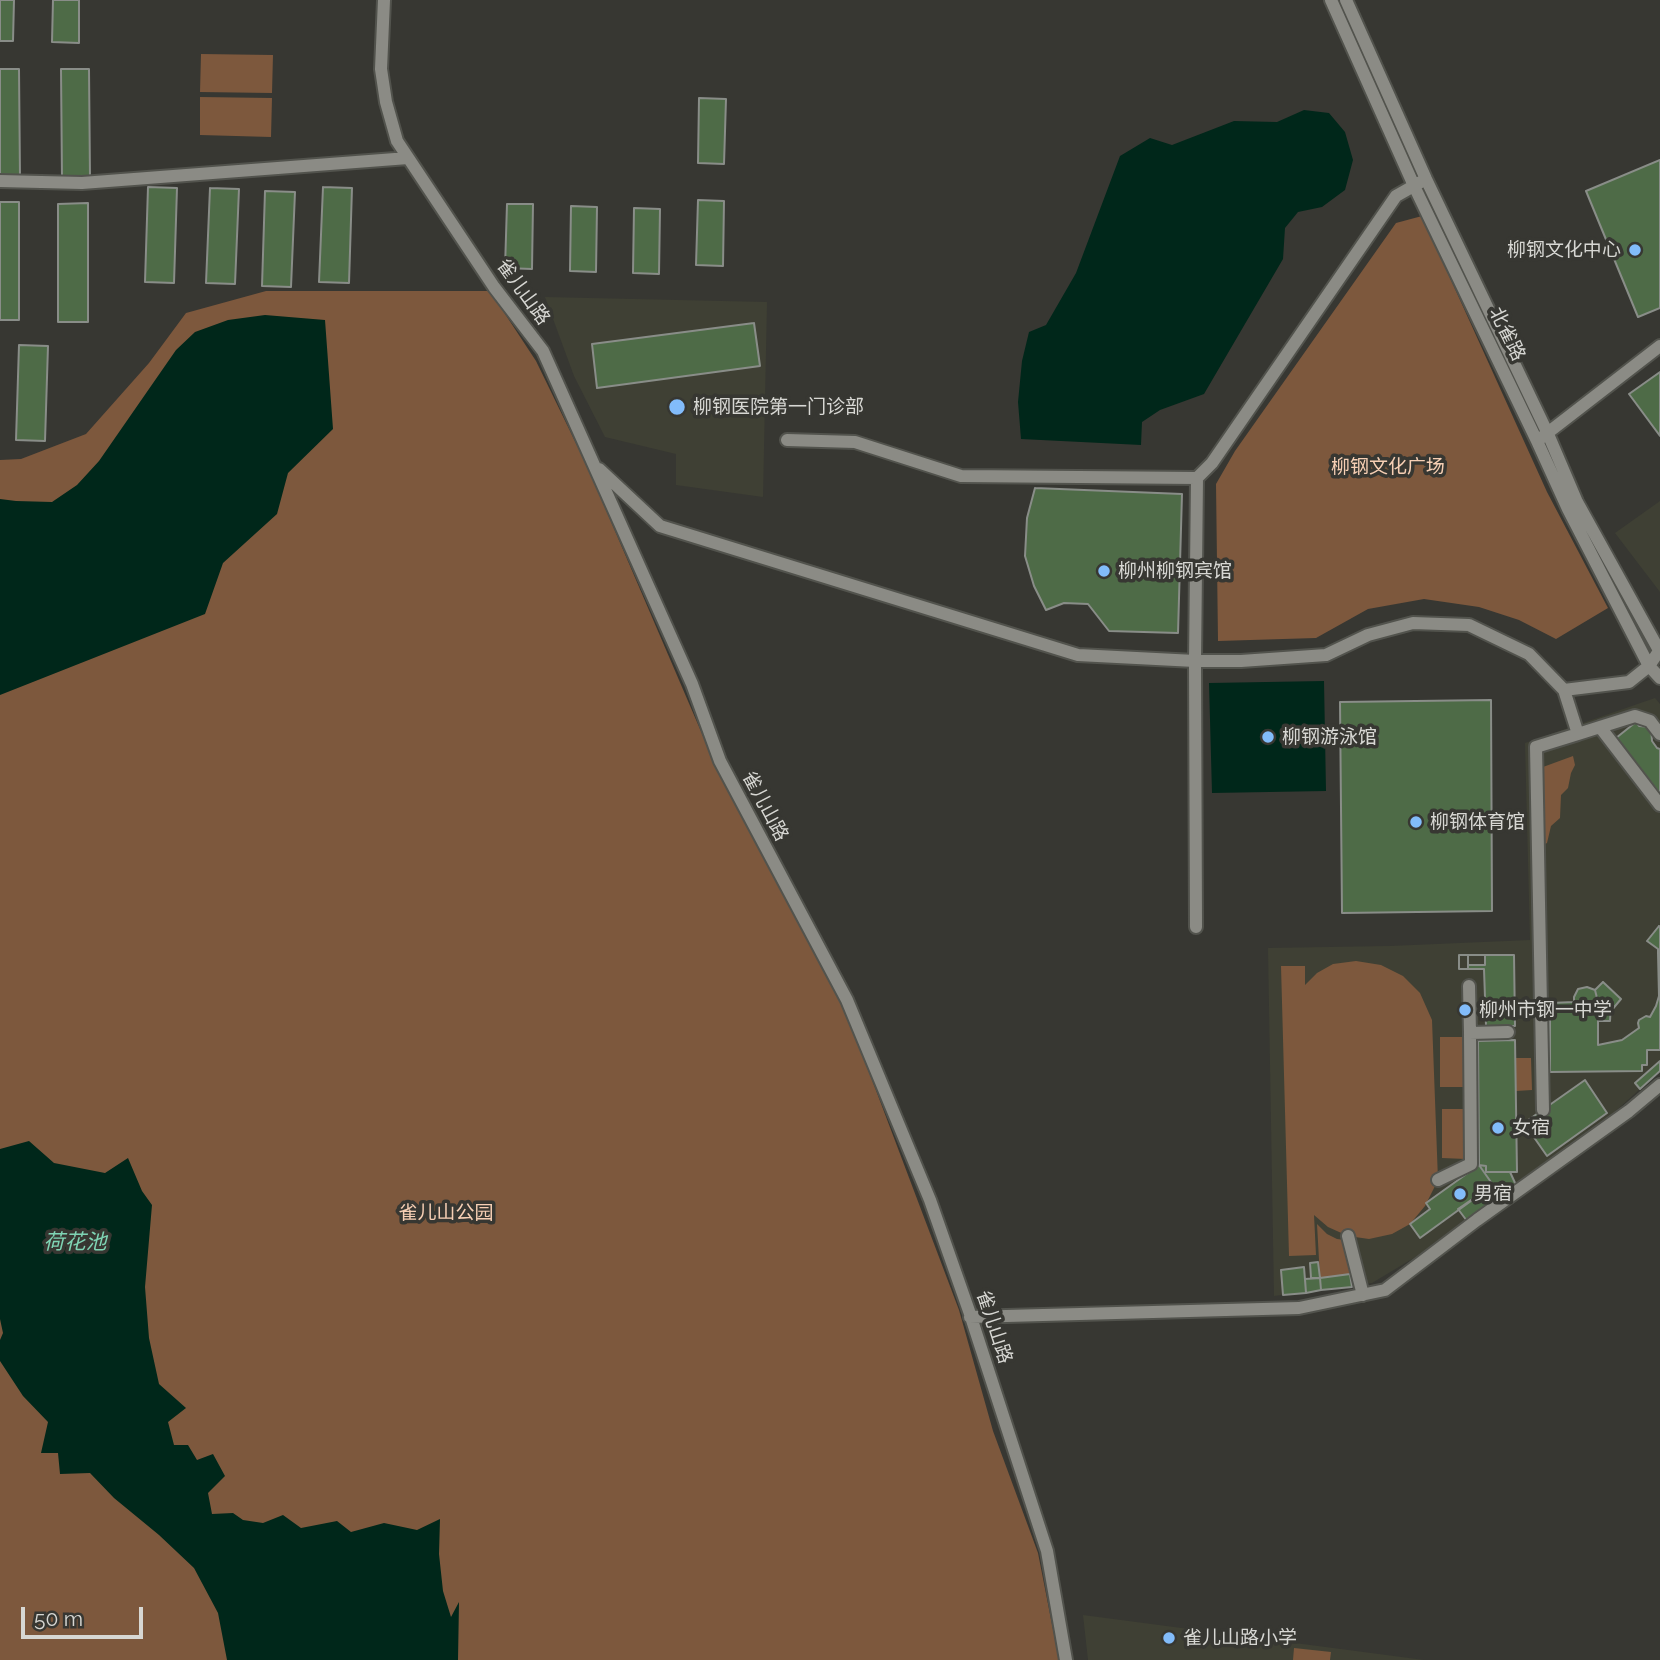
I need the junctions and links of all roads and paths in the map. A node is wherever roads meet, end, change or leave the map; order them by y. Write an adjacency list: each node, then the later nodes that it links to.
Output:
1 (384, 0): 4 (street, 雀儿山路)
2 (1331, 0): 7 (street, 北雀路)
3 (1346, 0): 5 (street, 北雀路)
4 (408, 158): 6 (street); 11 (street, 雀儿山路)
5 (1426, 179): 7 (street); 9 (street, 北雀路)
6 (0, 181)
7 (1414, 186): 9 (street, 北雀路); 12 (street)
8 (1660, 346): 9 (street)
9 (1542, 437): 13 (street, 北雀路); 15 (street, 北雀路)
10 (787, 440): 12 (street)
11 (594, 464): 14 (street); 31 (street, 雀儿山路)
12 (1197, 478): 14 (street)
13 (1660, 651): 15 (street)
14 (1195, 661): 17 (street); 22 (street)
15 (1649, 666): 16 (street, 北雀路); 17 (street)
16 (1660, 678)
17 (1564, 690): 19 (street)
18 (1601, 727): 19 (street); 20 (street); 21 (street)
19 (1578, 734): 27 (street)
20 (1660, 734)
21 (1660, 805)
22 (1196, 927)
23 (1469, 986): 25 (street)
24 (1508, 1032): 25 (street)
25 (1470, 1033): 28 (street)
26 (1660, 1085): 30 (street)
27 (1543, 1110)
28 (1438, 1180)
29 (1348, 1236): 30 (street)
30 (1363, 1295): 31 (street)
31 (970, 1317): 32 (street, 雀儿山路)
32 (1066, 1660)

